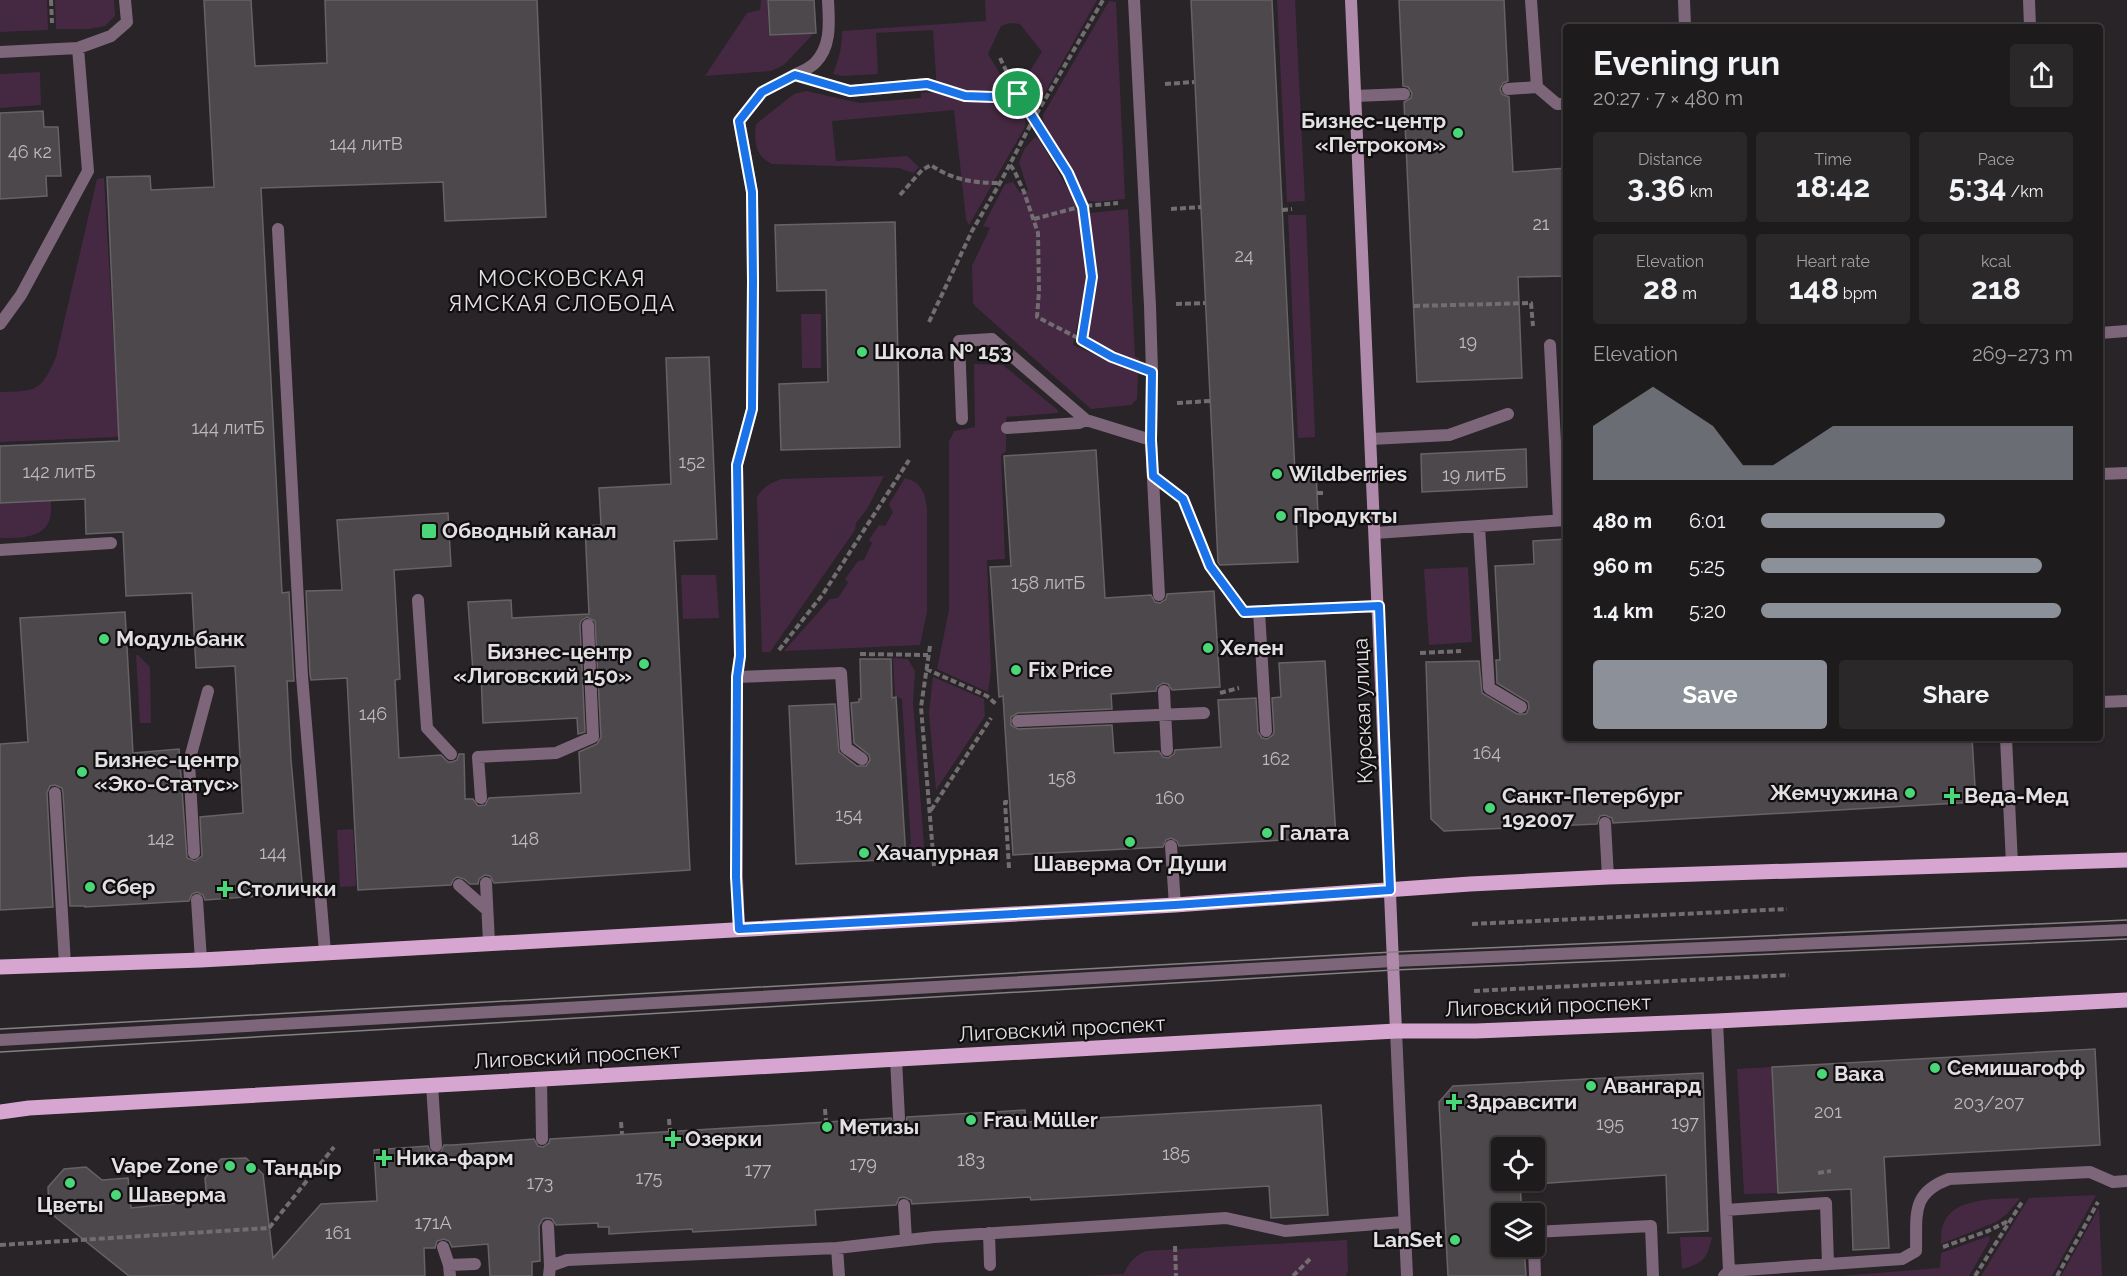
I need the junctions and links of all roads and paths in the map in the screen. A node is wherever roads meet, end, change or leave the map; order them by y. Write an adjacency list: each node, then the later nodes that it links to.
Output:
1 (125, 0): 11 (street)
2 (828, 0): 14 (street)
3 (1103, 0): 22 (path)
4 (1134, 0): 26 (street)
5 (1351, 0): 20 (street, Курская улица)
6 (1532, 0): 16 (street)
7 (1684, 0): 9 (street)
8 (2029, 0): 10 (street)
9 (1685, 24)
10 (2030, 24)
11 (78, 48): 12 (street); 34 (street)
12 (0, 52)
13 (1000, 58): 18 (path)
14 (795, 75): 15 (street); 69 (street)
15 (927, 84): 18 (path)
16 (1537, 87): 17 (street); 21 (street)
17 (1508, 89)
18 (1018, 94): 22 (path)
19 (1404, 94): 20 (street)
20 (1355, 96): 44 (street, Курская улица)
21 (1563, 104)
22 (1034, 118): 23 (path); 27 (path)
23 (1010, 165): 24 (path); 30 (path)
24 (1000, 183): 25 (path); 33 (path)
25 (900, 195)
26 (1144, 201): 27 (path); 39 (street)
27 (1083, 207): 30 (path); 37 (path)
28 (1292, 209): 29 (path)
29 (1282, 210)
30 (1034, 219): 37 (path)
31 (278, 229): 109 (street)
32 (1413, 306): 38 (path)
33 (929, 322)
34 (0, 324)
35 (2127, 331): 36 (street)
36 (2103, 333)
37 (1082, 340): 39 (path)
38 (1550, 345): 52 (street)
39 (1152, 372): 45 (street)
40 (1508, 414): 44 (street)
41 (962, 419): 42 (street)
42 (1086, 420): 43 (street); 45 (street)
43 (1007, 428)
44 (1371, 439): 54 (street, Курская улица)
45 (1151, 440): 49 (street)
46 (909, 460): 68 (path)
47 (2127, 473): 48 (street)
48 (2103, 474)
49 (1153, 476): 57 (street); 60 (street)
50 (1317, 493): 51 (path)
51 (1324, 493)
52 (1562, 520): 53 (street)
53 (1479, 526): 54 (street); 63 (street)
54 (1375, 533): 59 (street, Курская улица)
55 (111, 543): 56 (street)
56 (0, 550)
57 (1159, 595)
58 (418, 600): 84 (street)
59 (1379, 606): 60 (street); 100 (street, Курская улица)
60 (1259, 611): 70 (street)
61 (588, 624): 87 (street)
62 (930, 646): 65 (path)
63 (1487, 650): 64 (path); 76 (street)
64 (1420, 653)
65 (928, 655): 66 (path); 67 (path)
66 (926, 669): 75 (path); 89 (path)
67 (842, 673): 68 (street); 85 (street)
68 (764, 676): 69 (street)
69 (737, 677): 106 (street)
70 (1263, 682): 77 (path); 81 (street)
71 (208, 691): 92 (street)
72 (1164, 691): 78 (street)
73 (2127, 701): 74 (street)
74 (2103, 702)
75 (999, 707)
76 (1521, 707)
77 (1204, 713): 78 (street)
78 (1165, 715): 80 (street); 83 (street)
79 (993, 716): 89 (path)
80 (1018, 721)
81 (1266, 731)
82 (2006, 741): 94 (street)
83 (1167, 750)
84 (451, 754)
85 (862, 759)
86 (55, 793): 112 (street)
87 (481, 798)
88 (1010, 802): 96 (path)
89 (930, 811): 95 (path)
90 (1605, 824): 97 (street)
91 (1171, 846): 102 (street)
92 (194, 853)
93 (2127, 860): 94 (main road)
94 (2012, 864): 97 (main road)
95 (934, 866)
96 (1009, 868)
97 (1608, 876): 100 (main road)
98 (486, 883): 104 (street)
99 (459, 885): 104 (street)
100 (1390, 890): 102 (main road); 111 (street, Курская улица)
101 (197, 900): 110 (street)
102 (1175, 905): 106 (main road)
103 (1787, 909): 105 (path)
104 (487, 910): 108 (street)
105 (1472, 924)
106 (739, 929): 108 (main road)
107 (2127, 930): 111 (street)
108 (489, 942): 109 (main road)
109 (325, 952): 110 (main road)
110 (201, 960): 112 (main road)
111 (1393, 961): 118 (street, Курская улица); 119 (street)
112 (65, 965): 113 (main road)
113 (0, 968)
114 (1789, 975): 115 (path)
115 (1474, 991)
116 (2127, 1000): 117 (main road, Лиговский проспект)
117 (1717, 1021): 118 (main road, Лиговский проспект); 140 (street)
118 (1396, 1031): 120 (main road, Лиговский проспект); 142 (street, Курская улица)
119 (0, 1040)
120 (896, 1059): 121 (main road, Лиговский проспект); 125 (street)
121 (541, 1079): 122 (main road, Лиговский проспект); 131 (street)
122 (432, 1085): 124 (main road, Лиговский проспект); 132 (street)
123 (825, 1109): 128 (path)
124 (0, 1112)
125 (899, 1118)
126 (669, 1119): 129 (path)
127 (621, 1122): 130 (path)
128 (826, 1122)
129 (670, 1131)
130 (622, 1134)
131 (542, 1139)
132 (436, 1146)
133 (334, 1147): 147 (path)
134 (1831, 1172): 135 (path)
135 (1818, 1173)
136 (2034, 1174): 138 (street); 141 (path); 150 (street)
137 (2127, 1181): 138 (street)
138 (2113, 1182): 163 (path)
139 (904, 1205): 146 (street)
140 (1726, 1210): 153 (street); 157 (street)
141 (2009, 1221): 150 (path); 162 (path)
142 (1404, 1222): 145 (street); 159 (street, Курская улица)
143 (548, 1226): 156 (street)
144 (1545, 1231): 161 (street)
145 (988, 1233): 146 (street); 154 (street)
146 (906, 1240): 149 (street)
147 (0, 1245)
148 (443, 1247): 155 (street)
149 (837, 1248): 156 (street); 158 (street)
150 (1916, 1251): 153 (street)
151 (1534, 1257): 160 (street)
152 (475, 1264): 155 (street)
153 (1828, 1264): 157 (street)
154 (990, 1265)
155 (449, 1271)
156 (550, 1271)
157 (1726, 1273)
158 (839, 1276)
159 (1407, 1276)
160 (1535, 1276)
161 (1653, 1276)
162 (1975, 1276)
163 (2057, 1276)

